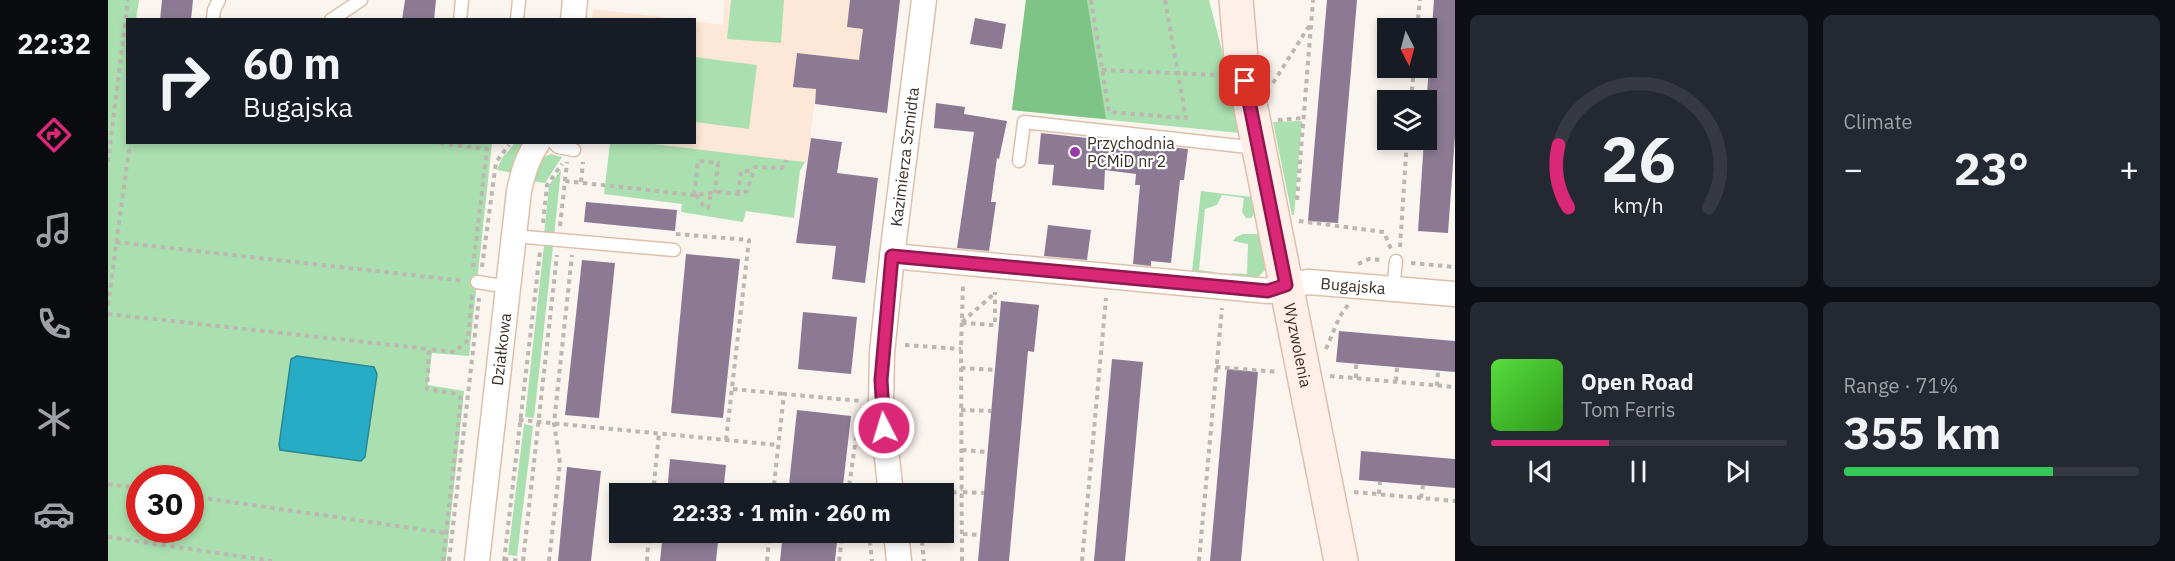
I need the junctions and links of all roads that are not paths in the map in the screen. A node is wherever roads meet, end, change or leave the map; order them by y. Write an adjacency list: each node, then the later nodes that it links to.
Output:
1 (219, 0): 9 (lane)
2 (361, 0): 10 (lane)
3 (462, 0): 11 (lane)
4 (519, 0): 12 (lane)
5 (574, 0): 13 (street)
6 (924, 0): 22 (street, Kazimierza Szmidta)
7 (1222, 0): 14 (street, Wyzwolenia)
8 (1236, 0): 14 (street, Wyzwolenia)
9 (213, 18)
10 (333, 18)
11 (460, 18)
12 (517, 18)
13 (573, 18)
14 (1230, 67): 15 (street, Wyzwolenia)
15 (1263, 134): 19 (lane); 25 (street, Wyzwolenia)
16 (537, 144): 20 (street, Działkowa)
17 (556, 144): 18 (lane)
18 (574, 150)
19 (1019, 161)
20 (514, 236): 21 (lane); 26 (street, Działkowa)
21 (674, 250)
22 (892, 256): 25 (street, Bugajska); 29 (street, Kazimierza Szmidta)
23 (1396, 261): 27 (lane)
24 (476, 283): 26 (lane)
25 (1286, 285): 27 (street, Bugajska); 33 (street, Wyzwolenia)
26 (508, 287): 31 (street, Działkowa)
27 (1393, 289): 28 (street, Bugajska)
28 (1455, 294)
29 (890, 483)
30 (897, 543): 32 (street)
31 (477, 561)
32 (899, 561)
33 (1341, 561)

